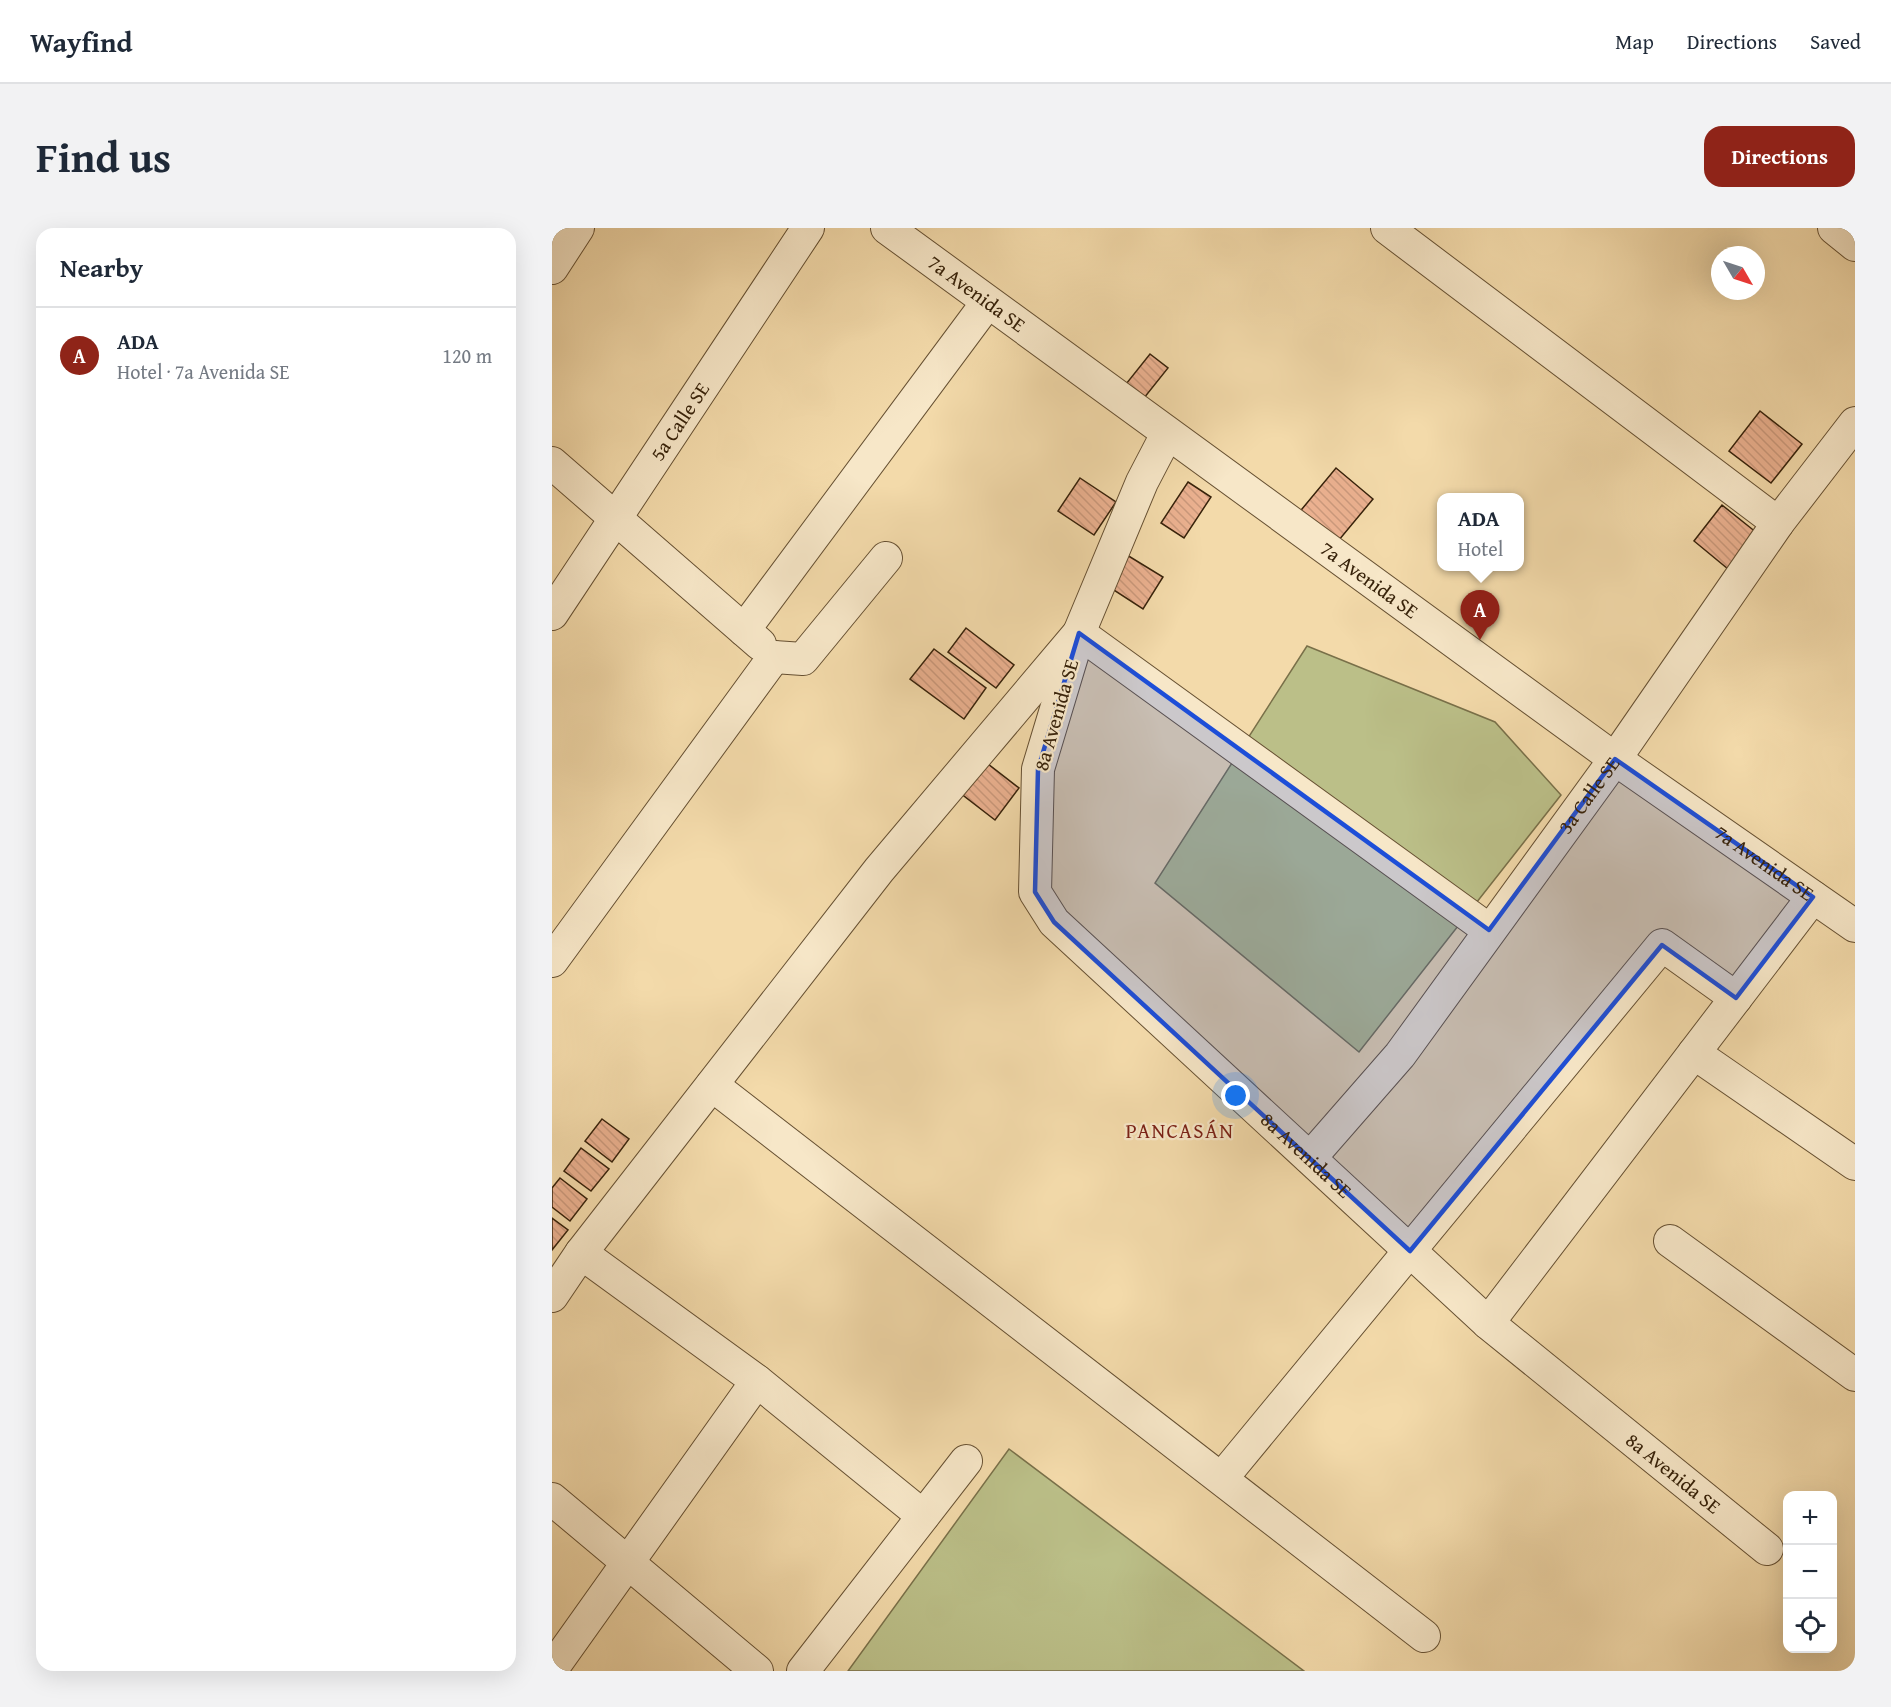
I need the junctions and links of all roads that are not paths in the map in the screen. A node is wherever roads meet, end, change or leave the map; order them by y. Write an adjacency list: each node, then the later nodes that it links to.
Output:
1 (578, 228): 7 (street)
2 (808, 228): 12 (street, 5a Calle SE)
3 (887, 228): 8 (street, 7a Avenida SE)
4 (1387, 228): 13 (street)
5 (1834, 228): 6 (street)
6 (1855, 245)
7 (552, 268)
8 (987, 303): 10 (street, 7a Avenida SE); 16 (street)
9 (1855, 423): 13 (street, 3a Calle SE)
10 (1167, 434): 17 (street); 19 (street, 7a Avenida SE)
11 (552, 462): 12 (street)
12 (616, 517): 15 (street, 5a Calle SE); 16 (street)
13 (1778, 523): 19 (street, 3a Calle SE)
14 (886, 558): 18 (street)
15 (552, 614)
16 (744, 630): 18 (street)
17 (1079, 633): 22 (street); 26 (street); 27 (street, 8a Avenida SE)
18 (774, 657): 23 (street)
19 (1615, 759): 20 (street, 7a Avenida SE); 22 (street, 3a Calle SE)
20 (1813, 897): 21 (street, 7a Avenida SE); 24 (street)
21 (1855, 926)
22 (1489, 930): 27 (street, 3a Calle SE)
23 (552, 961)
24 (1736, 998): 25 (street); 30 (street)
25 (1694, 1053): 28 (street); 33 (street)
26 (712, 1085): 31 (street); 37 (street)
27 (1310, 1158): 30 (street, 8a Avenida SE)
28 (1855, 1164)
29 (1670, 1241): 34 (street)
30 (1410, 1251): 33 (street, 8a Avenida SE); 37 (street)
31 (581, 1253): 32 (street); 35 (street)
32 (552, 1296)
33 (1488, 1323): 40 (street, 8a Avenida SE)
34 (1855, 1375)
35 (757, 1381): 39 (street); 41 (street)
36 (966, 1461): 39 (street)
37 (1222, 1478): 42 (street)
38 (552, 1499): 41 (street)
39 (923, 1516): 45 (street)
40 (1767, 1549)
41 (627, 1564): 43 (street); 44 (street)
42 (1424, 1636)
43 (552, 1669)
44 (757, 1671)
45 (803, 1671)

